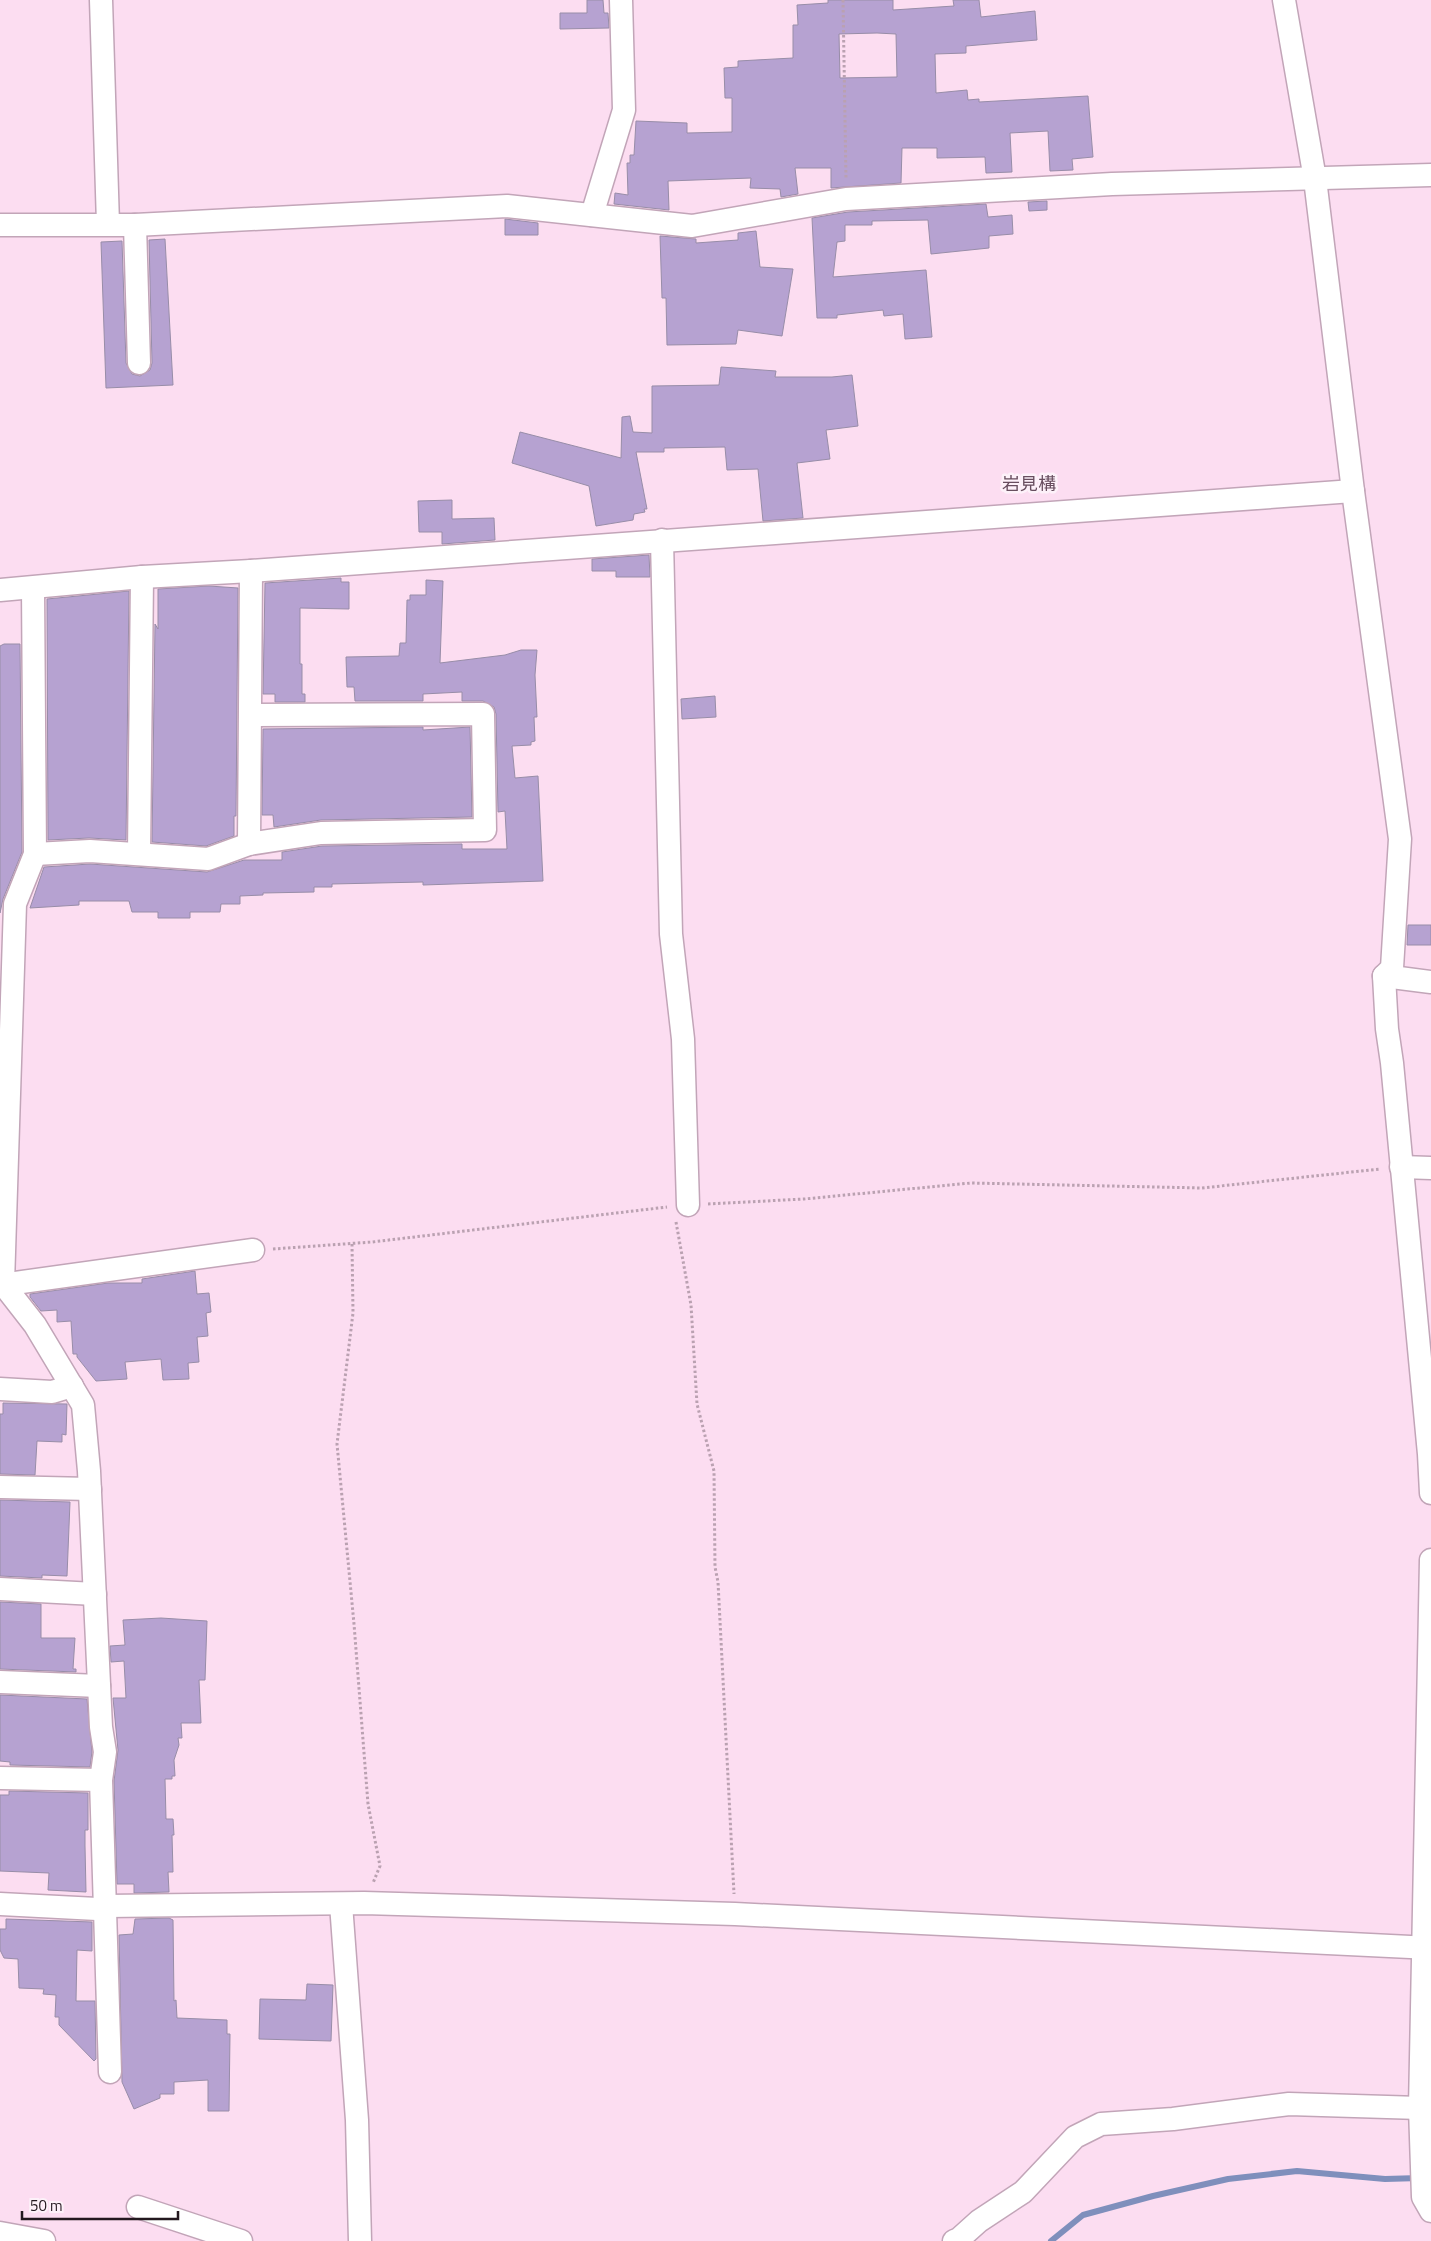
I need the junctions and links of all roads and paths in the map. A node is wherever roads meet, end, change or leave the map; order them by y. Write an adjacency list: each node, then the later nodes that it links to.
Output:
1 (101, 0): 10 (street)
2 (621, 0): 8 (street)
3 (843, 0): 7 (path)
4 (1284, 0): 6 (street)
5 (1431, 175): 6 (street)
6 (1315, 179): 7 (street); 13 (street)
7 (846, 200): 8 (street)
8 (592, 215): 11 (street)
9 (0, 224): 10 (street)
10 (108, 224): 11 (street)
11 (135, 225): 12 (street)
12 (139, 363)
13 (1353, 491): 14 (street); 23 (street)
14 (662, 540): 15 (street); 27 (street)
15 (251, 571): 16 (street); 19 (street)
16 (142, 577): 17 (street); 22 (street)
17 (33, 588): 18 (street); 21 (street)
18 (0, 590)
19 (251, 715): 20 (street); 20 (street)
20 (248, 844): 22 (street)
21 (35, 854): 22 (street); 30 (street)
22 (139, 854)
23 (1384, 976): 24 (street); 25 (street)
24 (1431, 982)
25 (1401, 1167): 26 (street); 27 (path); 35 (street)
26 (1431, 1168)
27 (681, 1206): 28 (path); 47 (path)
28 (352, 1244): 29 (path); 43 (path)
29 (252, 1250): 30 (street)
30 (2, 1284): 31 (street)
31 (72, 1386): 32 (street); 34 (street)
32 (0, 1389)
33 (0, 1487): 34 (street)
34 (90, 1489): 38 (street)
35 (1431, 1493)
36 (1431, 1560): 48 (street)
37 (0, 1589): 38 (street)
38 (95, 1594): 40 (street)
39 (0, 1682): 40 (street)
40 (100, 1686): 42 (street)
41 (0, 1778): 42 (street)
42 (101, 1780): 46 (street)
43 (364, 1903): 45 (street); 47 (street)
44 (0, 1904): 46 (street)
45 (340, 1904): 46 (street); 54 (street)
46 (106, 1906): 49 (street)
47 (735, 1914): 48 (street)
48 (1427, 1948): 50 (street)
49 (110, 2072)
50 (1420, 2108): 52 (street); 57 (street)
51 (138, 2208): 56 (street)
52 (1431, 2211)
53 (0, 2233): 55 (street)
54 (355, 2240)
55 (44, 2241)
56 (241, 2241)
57 (954, 2241)

